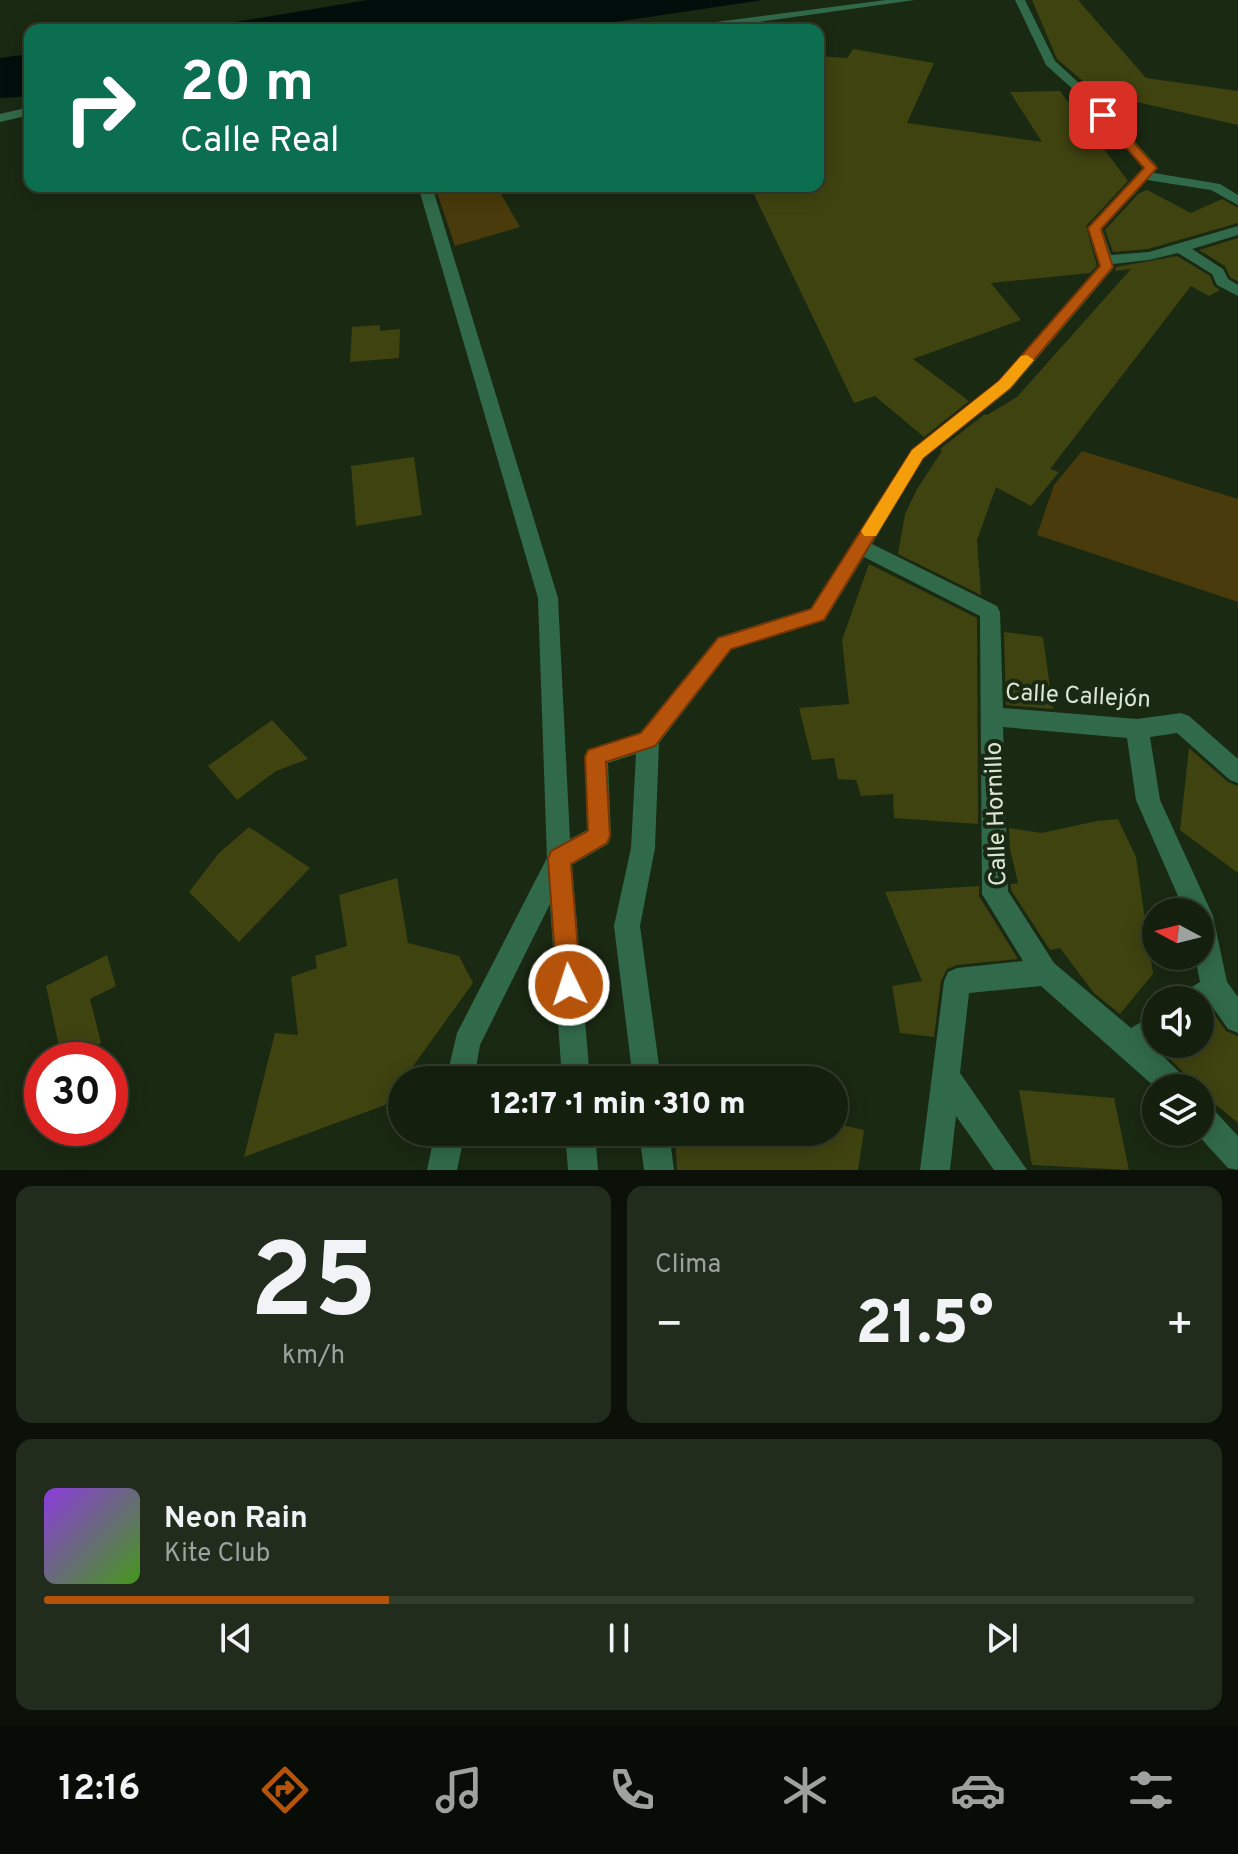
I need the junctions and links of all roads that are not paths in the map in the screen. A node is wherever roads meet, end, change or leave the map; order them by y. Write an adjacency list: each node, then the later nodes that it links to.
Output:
1 (910, 0): 3 (street)
2 (1020, 0): 6 (street)
3 (724, 24)
4 (24, 112): 5 (street)
5 (0, 118)
6 (1143, 175): 8 (street); 11 (street)
7 (427, 192): 18 (street)
8 (1238, 201)
9 (1238, 230): 10 (street)
10 (1180, 248): 11 (street); 12 (street)
11 (1104, 260): 13 (street)
12 (1238, 291)
13 (860, 547): 14 (street, Calle Hornillo); 16 (street)
14 (992, 717): 15 (street, Calle Callejón); 20 (street, Calle Hornillo)
15 (1137, 729): 17 (street, Calle Callejón); 19 (street)
16 (648, 740): 18 (street); 27 (street)
17 (1238, 773)
18 (559, 859): 25 (street); 26 (street)
19 (1192, 898)
20 (1045, 972): 24 (street, Calle Hornillo); 29 (street)
21 (1214, 1000): 22 (street)
22 (1238, 1019)
23 (1142, 1037): 24 (street)
24 (1130, 1045): 28 (street, Calle Hornillo)
25 (463, 1066)
26 (575, 1066)
27 (645, 1066)
28 (1160, 1074)
29 (945, 1076): 38 (street); 39 (street)
30 (1214, 1132): 34 (street)
31 (447, 1146): 35 (street)
32 (581, 1146): 36 (street)
33 (656, 1146): 37 (street)
34 (1237, 1157)
35 (442, 1170)
36 (583, 1170)
37 (659, 1170)
38 (935, 1170)
39 (1012, 1170)

